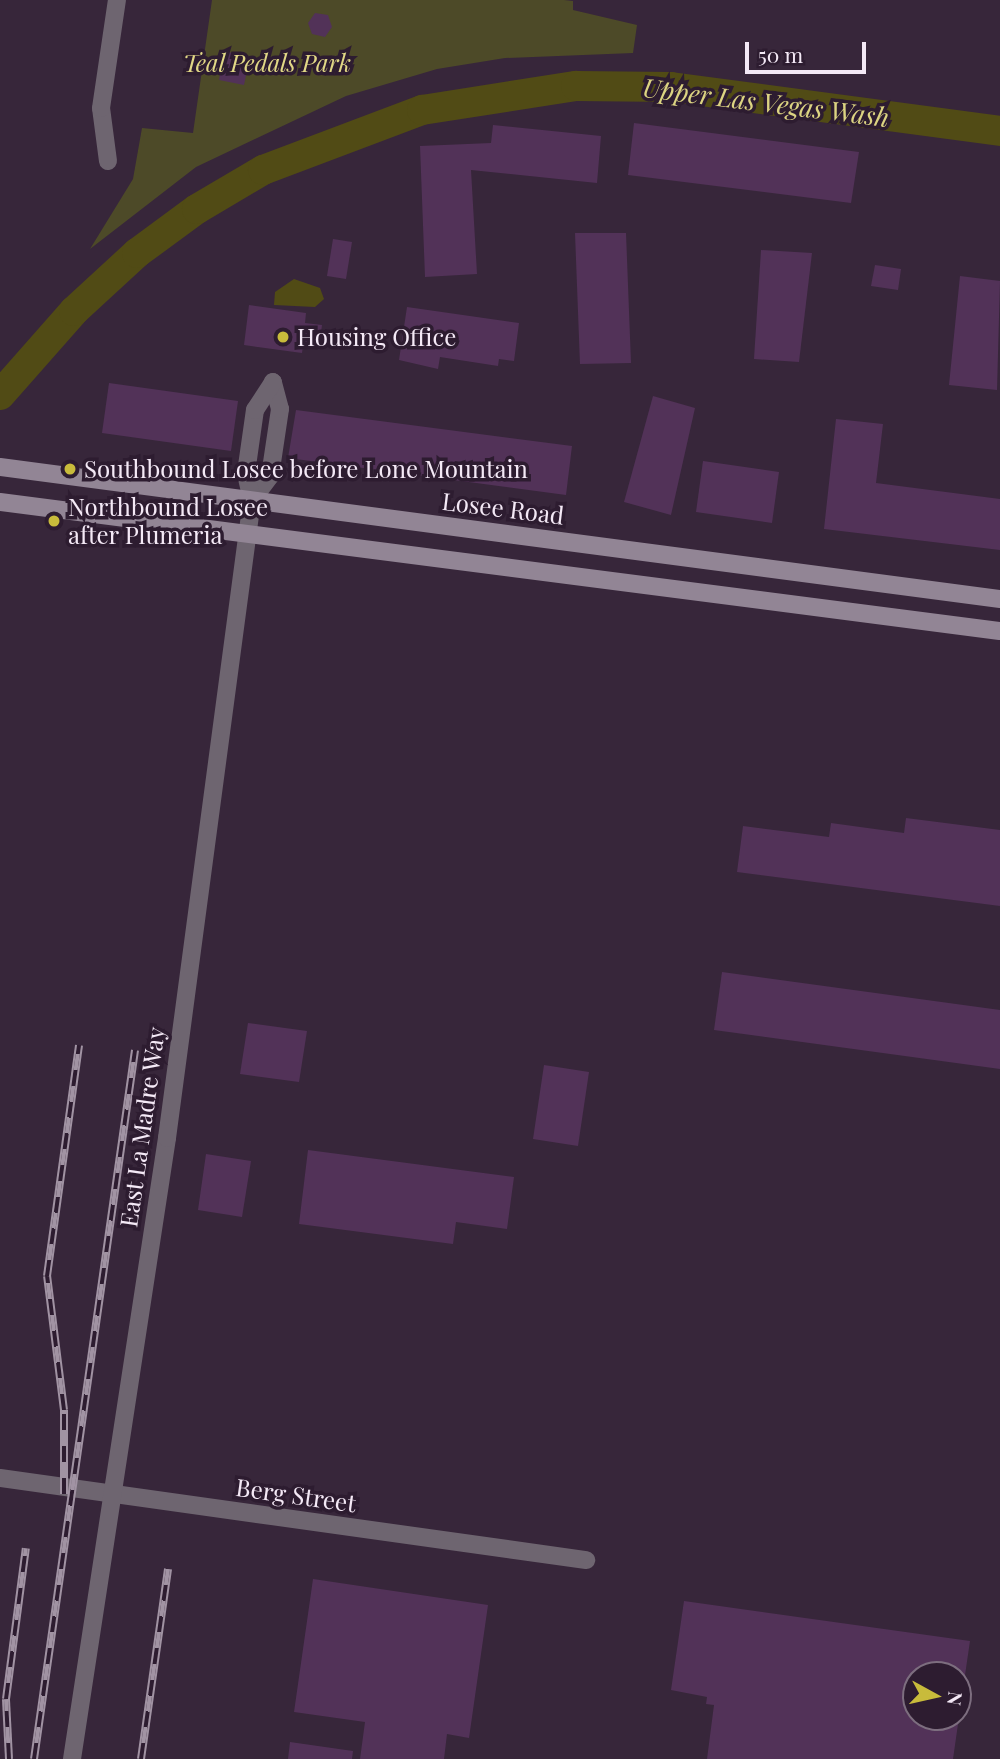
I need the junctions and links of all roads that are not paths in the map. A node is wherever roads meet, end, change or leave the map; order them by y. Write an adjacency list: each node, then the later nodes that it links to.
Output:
1 (117, 0): 2 (street)
2 (108, 161)
3 (0, 467): 4 (main road, Losee Road)
4 (252, 500): 4 (street, East La Madre Way); 6 (street, East La Madre Way); 7 (main road, Losee Road)
5 (0, 502): 6 (main road)
6 (247, 534): 8 (main road); 10 (street, East La Madre Way)
7 (1000, 598)
8 (1000, 631)
9 (0, 1478): 10 (street, Berg Street)
10 (111, 1494): 11 (street, Berg Street); 12 (street, East La Madre Way)
11 (586, 1560)
12 (72, 1759)

